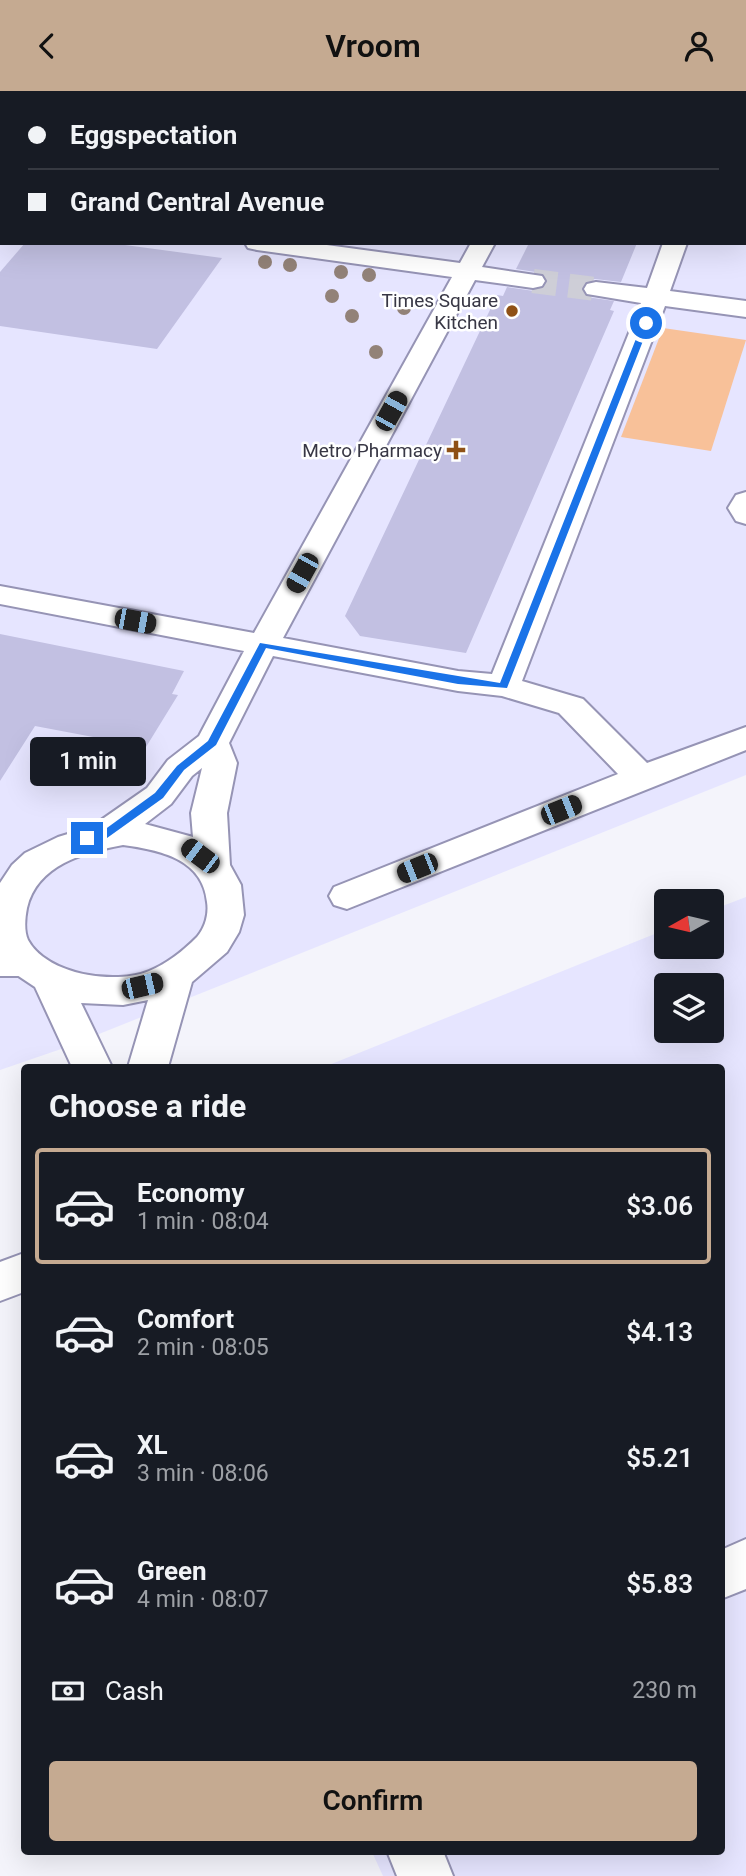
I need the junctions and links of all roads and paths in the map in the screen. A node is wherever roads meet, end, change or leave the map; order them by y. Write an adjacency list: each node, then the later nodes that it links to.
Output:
1 (272, 245): 4 (street)
2 (482, 245): 4 (street)
3 (674, 245): 7 (street)
4 (468, 272): 5 (street); 12 (street)
5 (533, 281)
6 (596, 289): 7 (street)
7 (656, 297): 8 (street); 13 (street)
8 (746, 309)
9 (746, 502): 10 (street)
10 (746, 515)
11 (0, 595): 12 (street)
12 (263, 645): 13 (street); 15 (street)
13 (504, 686): 16 (street)
14 (746, 738): 16 (street)
15 (212, 743): 17 (street); 18 (street)
16 (642, 778): 19 (street)
17 (103, 836): 18 (street); 20 (street)
18 (212, 865): 22 (street)
19 (347, 896)
20 (5, 899): 21 (street)
21 (25, 968): 22 (street); 23 (street)
22 (175, 974): 24 (street)
23 (91, 1064)
24 (149, 1064)
25 (21, 1273): 26 (street)
26 (0, 1282)
27 (746, 1563): 28 (street)
28 (725, 1573)
29 (416, 1855): 30 (street)
30 (425, 1876)

